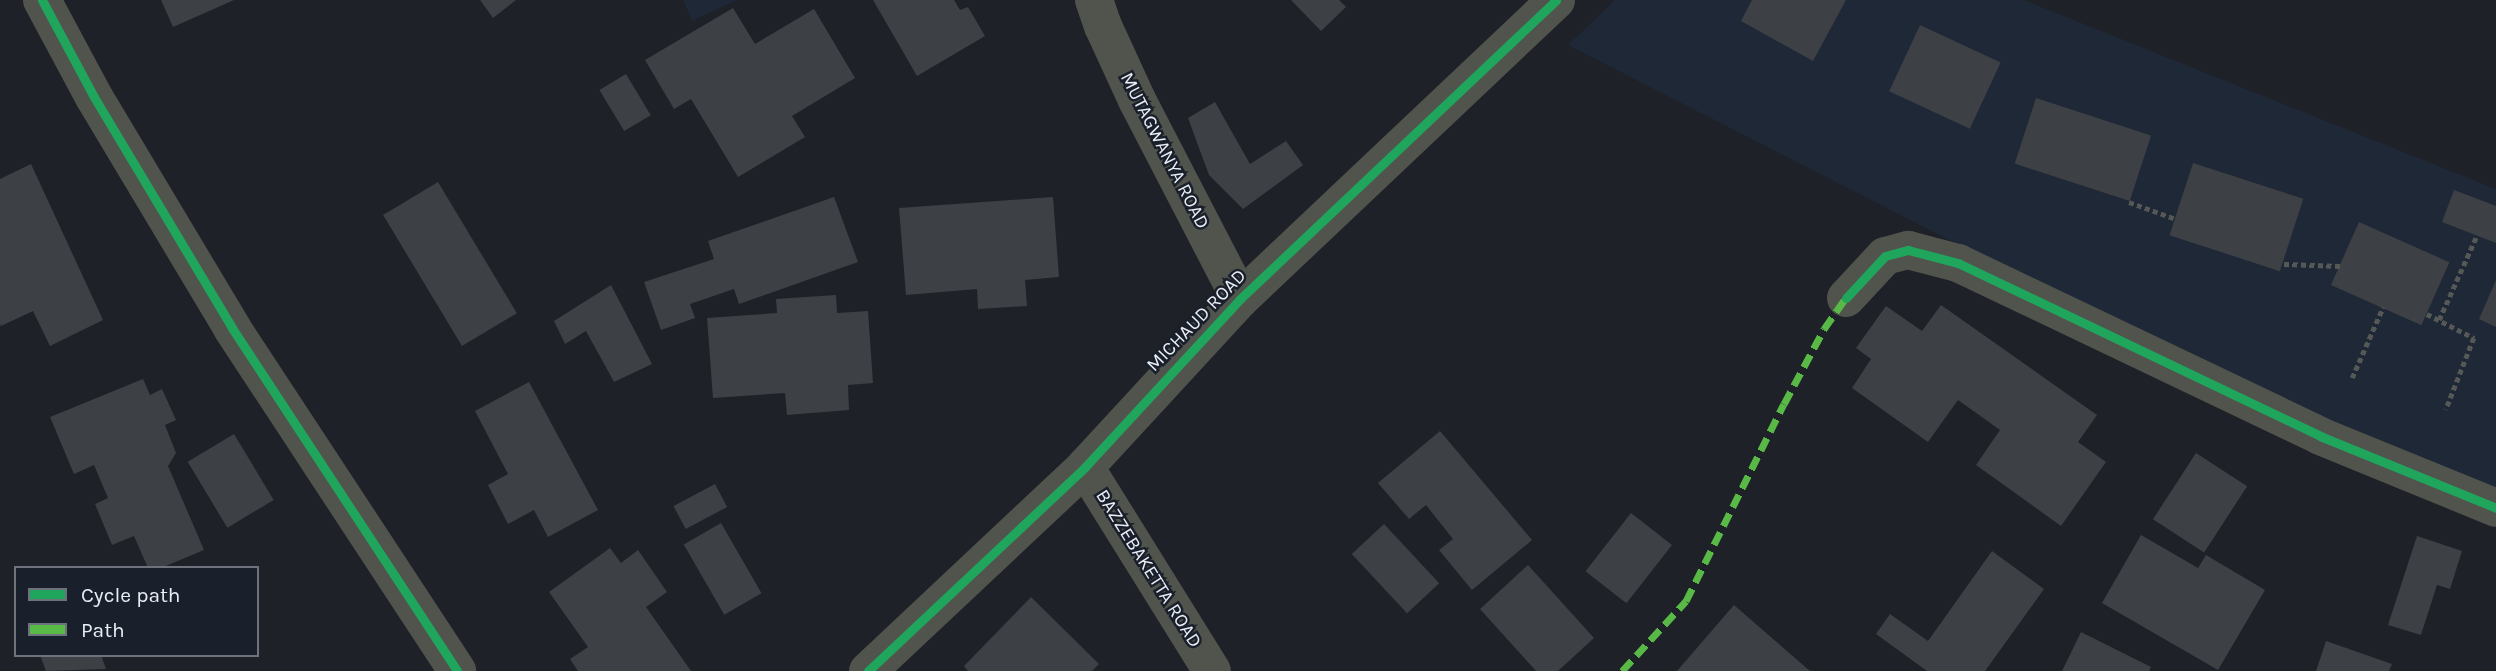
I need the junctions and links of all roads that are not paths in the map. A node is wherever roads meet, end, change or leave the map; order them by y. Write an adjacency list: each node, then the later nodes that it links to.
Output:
1 (41, 0): 8 (street)
2 (1094, 0): 5 (street, MUTAGWANYA ROAD)
3 (1556, 0): 5 (street, MICHAUD ROAD)
4 (1846, 298): 7 (street)
5 (1240, 299): 6 (street, MICHAUD ROAD)
6 (1085, 467): 9 (street, MICHAUD ROAD); 10 (street, BAZZEBAKETTA ROAD)
7 (2496, 508)
8 (457, 671)
9 (868, 671)
10 (1212, 671)

